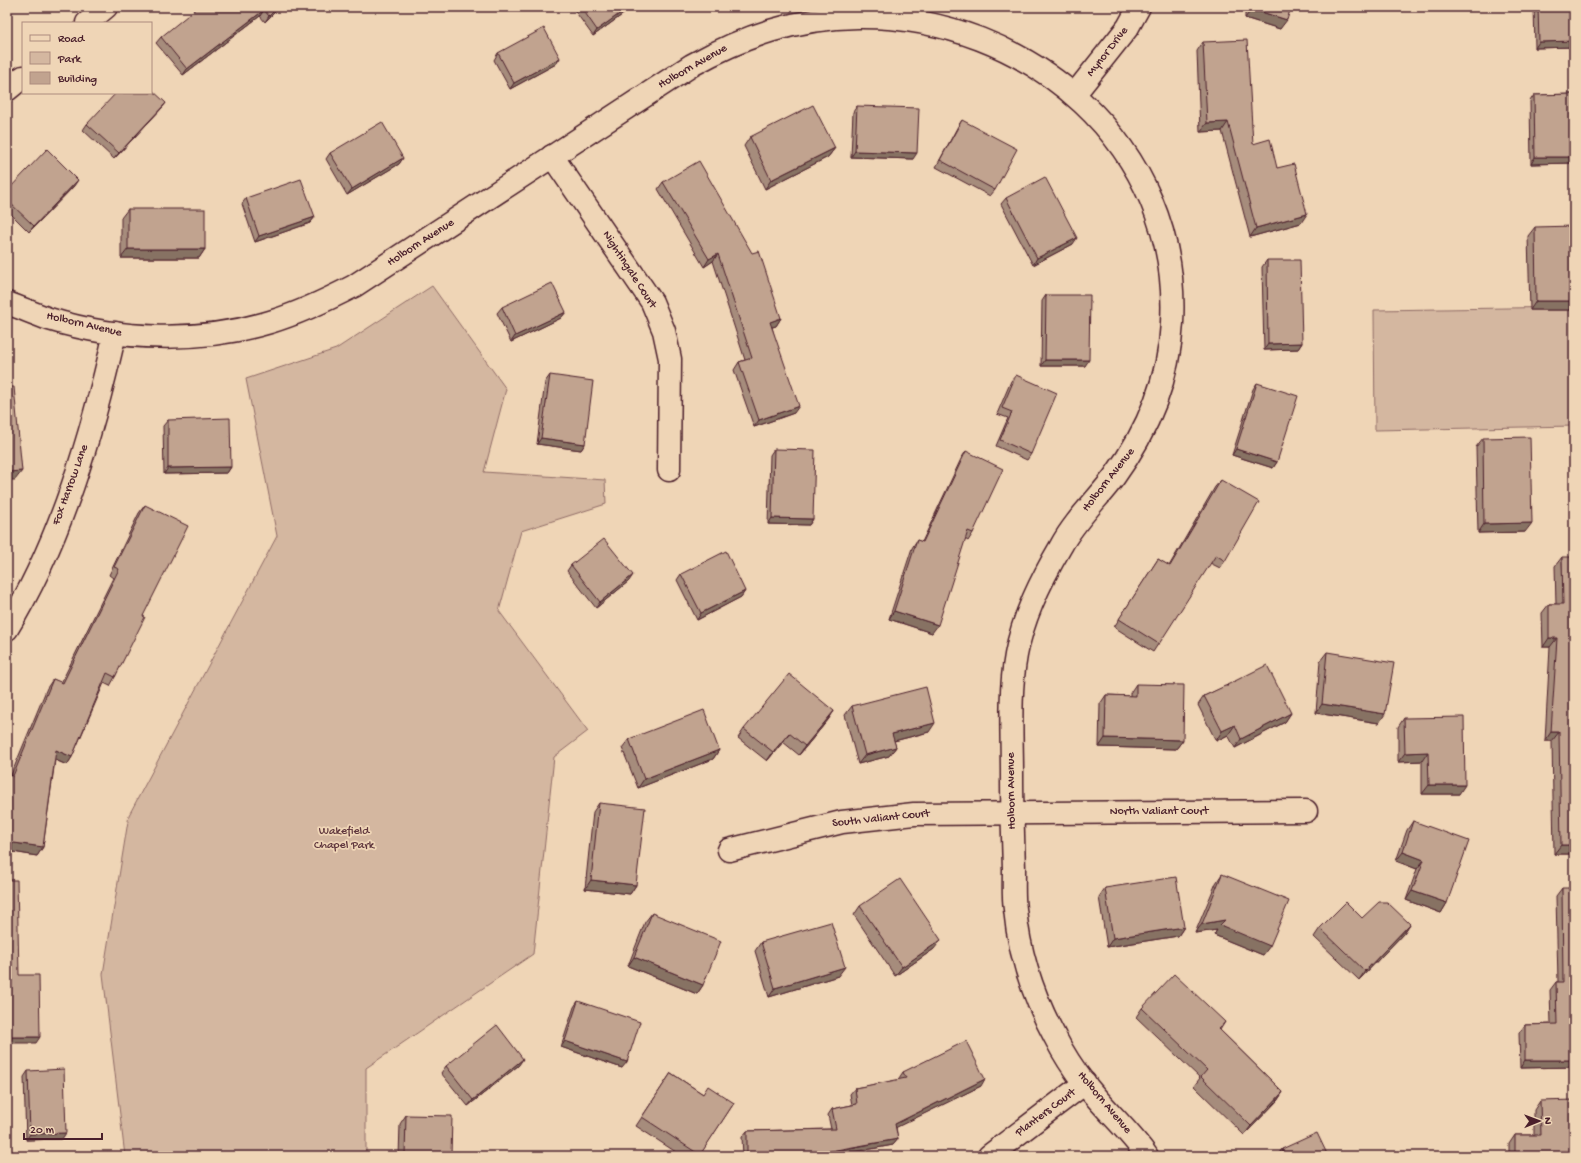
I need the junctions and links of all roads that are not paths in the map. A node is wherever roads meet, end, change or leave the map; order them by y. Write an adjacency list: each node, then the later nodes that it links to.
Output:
1 (106, 7): 3 (street)
2 (1139, 7): 6 (street, Mynor Drive)
3 (88, 22)
4 (22, 78): 5 (street)
5 (7, 90)
6 (1074, 95): 7 (street, Holborn Avenue); 13 (street, Holborn Avenue)
7 (552, 156): 9 (street, Holborn Avenue); 10 (street, Nightingale Court)
8 (7, 302): 9 (street, Holborn Avenue)
9 (115, 333): 11 (street, Fox Harrow Lane)
10 (669, 470)
11 (7, 629)
12 (1306, 811): 13 (street, North Valiant Court)
13 (1012, 812): 14 (street, South Valiant Court); 15 (street, Holborn Avenue)
14 (729, 850)
15 (1085, 1084): 16 (street, Planters Court); 17 (street, Holborn Avenue)
16 (989, 1156)
17 (1147, 1156)

